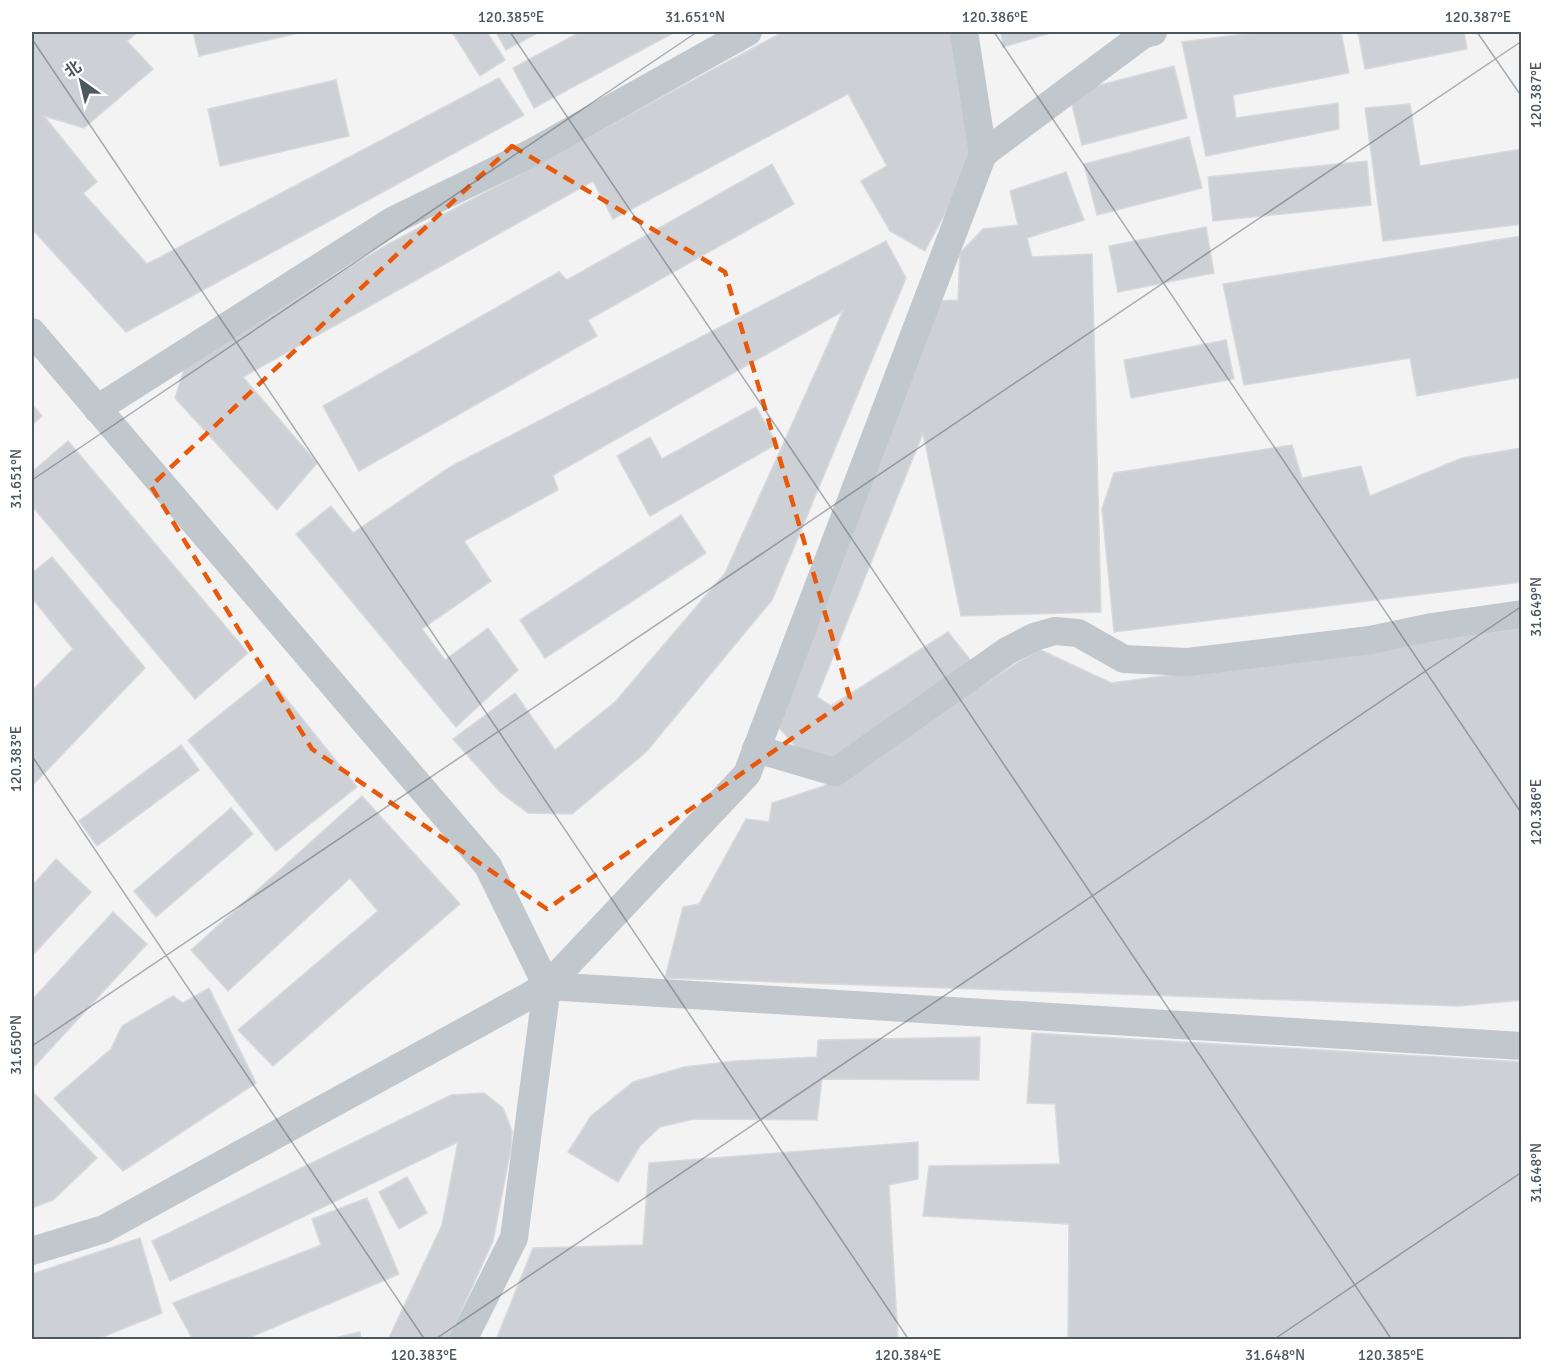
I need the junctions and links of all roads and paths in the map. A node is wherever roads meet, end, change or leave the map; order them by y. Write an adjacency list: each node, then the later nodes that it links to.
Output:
1 (748, 32): 6 (street)
2 (964, 32): 4 (street)
3 (1153, 32): 4 (street)
4 (983, 154): 8 (street)
5 (32, 332): 6 (street)
6 (97, 409): 9 (street)
7 (1521, 614): 8 (street)
8 (756, 749): 9 (street)
9 (548, 986): 10 (street); 11 (street); 12 (street)
10 (1521, 1046)
11 (32, 1251)
12 (463, 1340)

